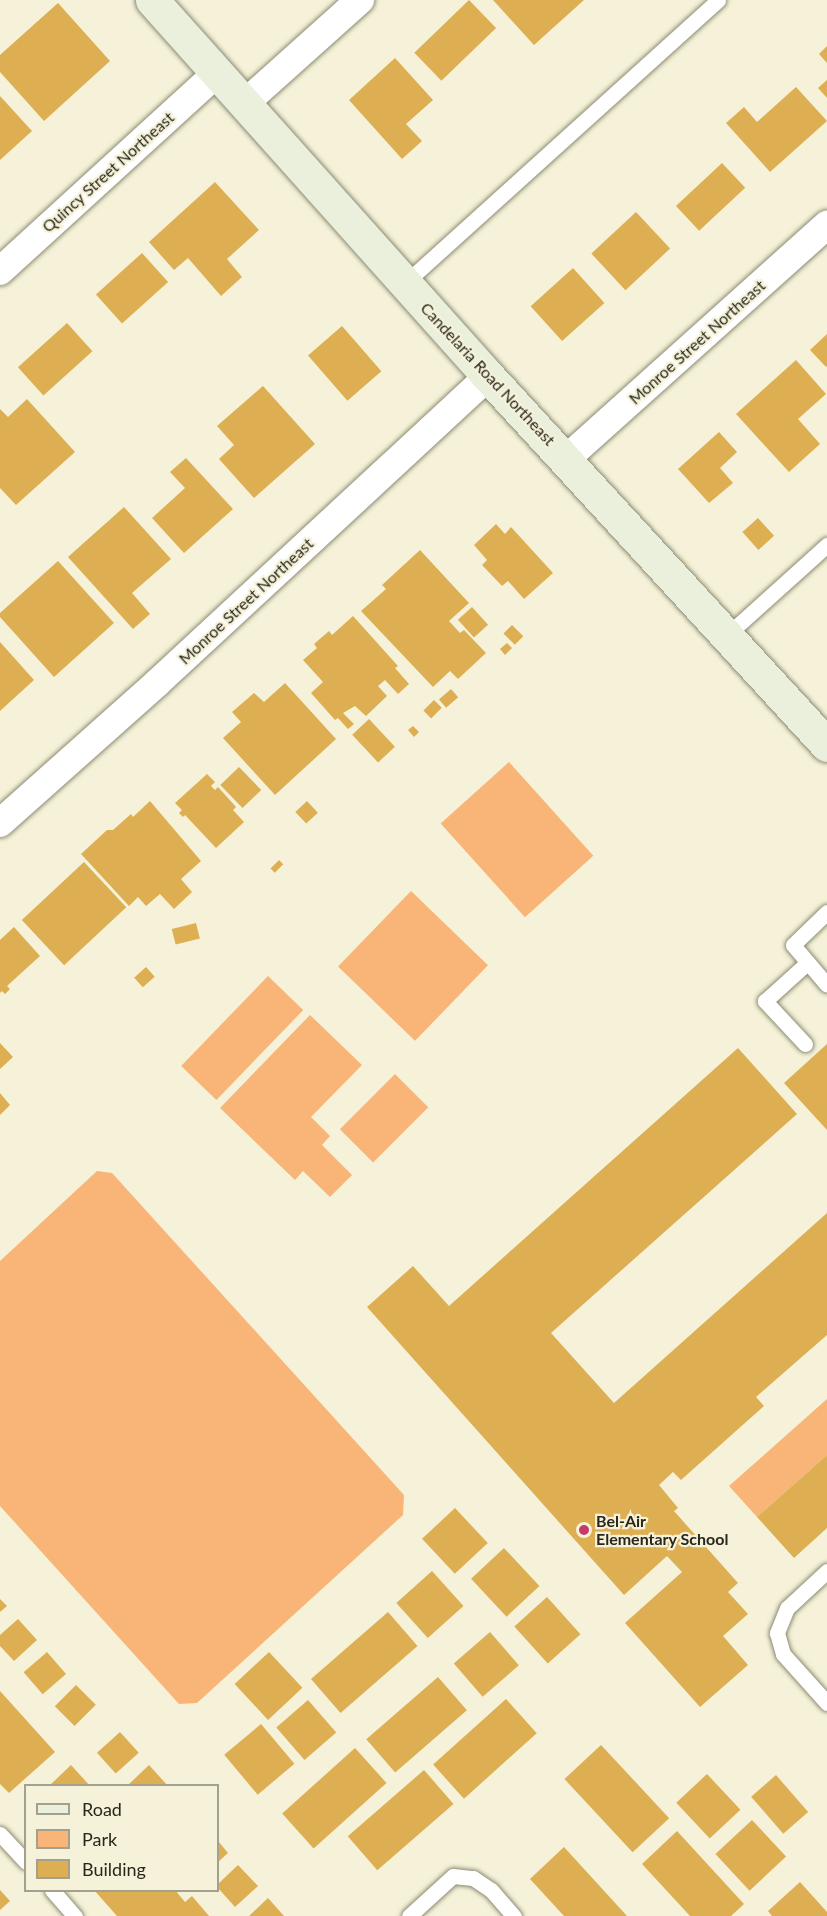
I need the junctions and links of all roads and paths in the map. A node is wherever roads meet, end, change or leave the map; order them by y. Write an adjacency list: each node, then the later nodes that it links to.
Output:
1 (152, 0): 4 (main road, Candelaria Road Northeast)
2 (360, 0): 5 (street)
3 (718, 0): 8 (lane)
4 (217, 73): 5 (main road, Candelaria Road Northeast); 7 (street, Quincy Street Northeast)
5 (244, 104): 8 (main road, Candelaria Road Northeast)
6 (827, 225): 10 (street, Monroe Street Northeast)
7 (0, 271)
8 (405, 283): 9 (main road, Candelaria Road Northeast)
9 (488, 376): 10 (main road, Candelaria Road Northeast); 14 (street, Monroe Street Northeast)
10 (566, 459): 12 (main road, Candelaria Road Northeast)
11 (827, 545): 12 (lane)
12 (727, 635): 13 (main road, Candelaria Road Northeast)
13 (827, 745)
14 (0, 823)
15 (827, 912): 16 (lane)
16 (807, 963): 17 (lane); 18 (lane)
17 (827, 985)
18 (805, 1044)
19 (827, 1570): 20 (lane)
20 (827, 1703)
21 (0, 1834): 22 (lane)
22 (24, 1860)
23 (54, 1892): 24 (lane)
24 (75, 1916)
25 (409, 1916): 26 (lane)
26 (514, 1916)

